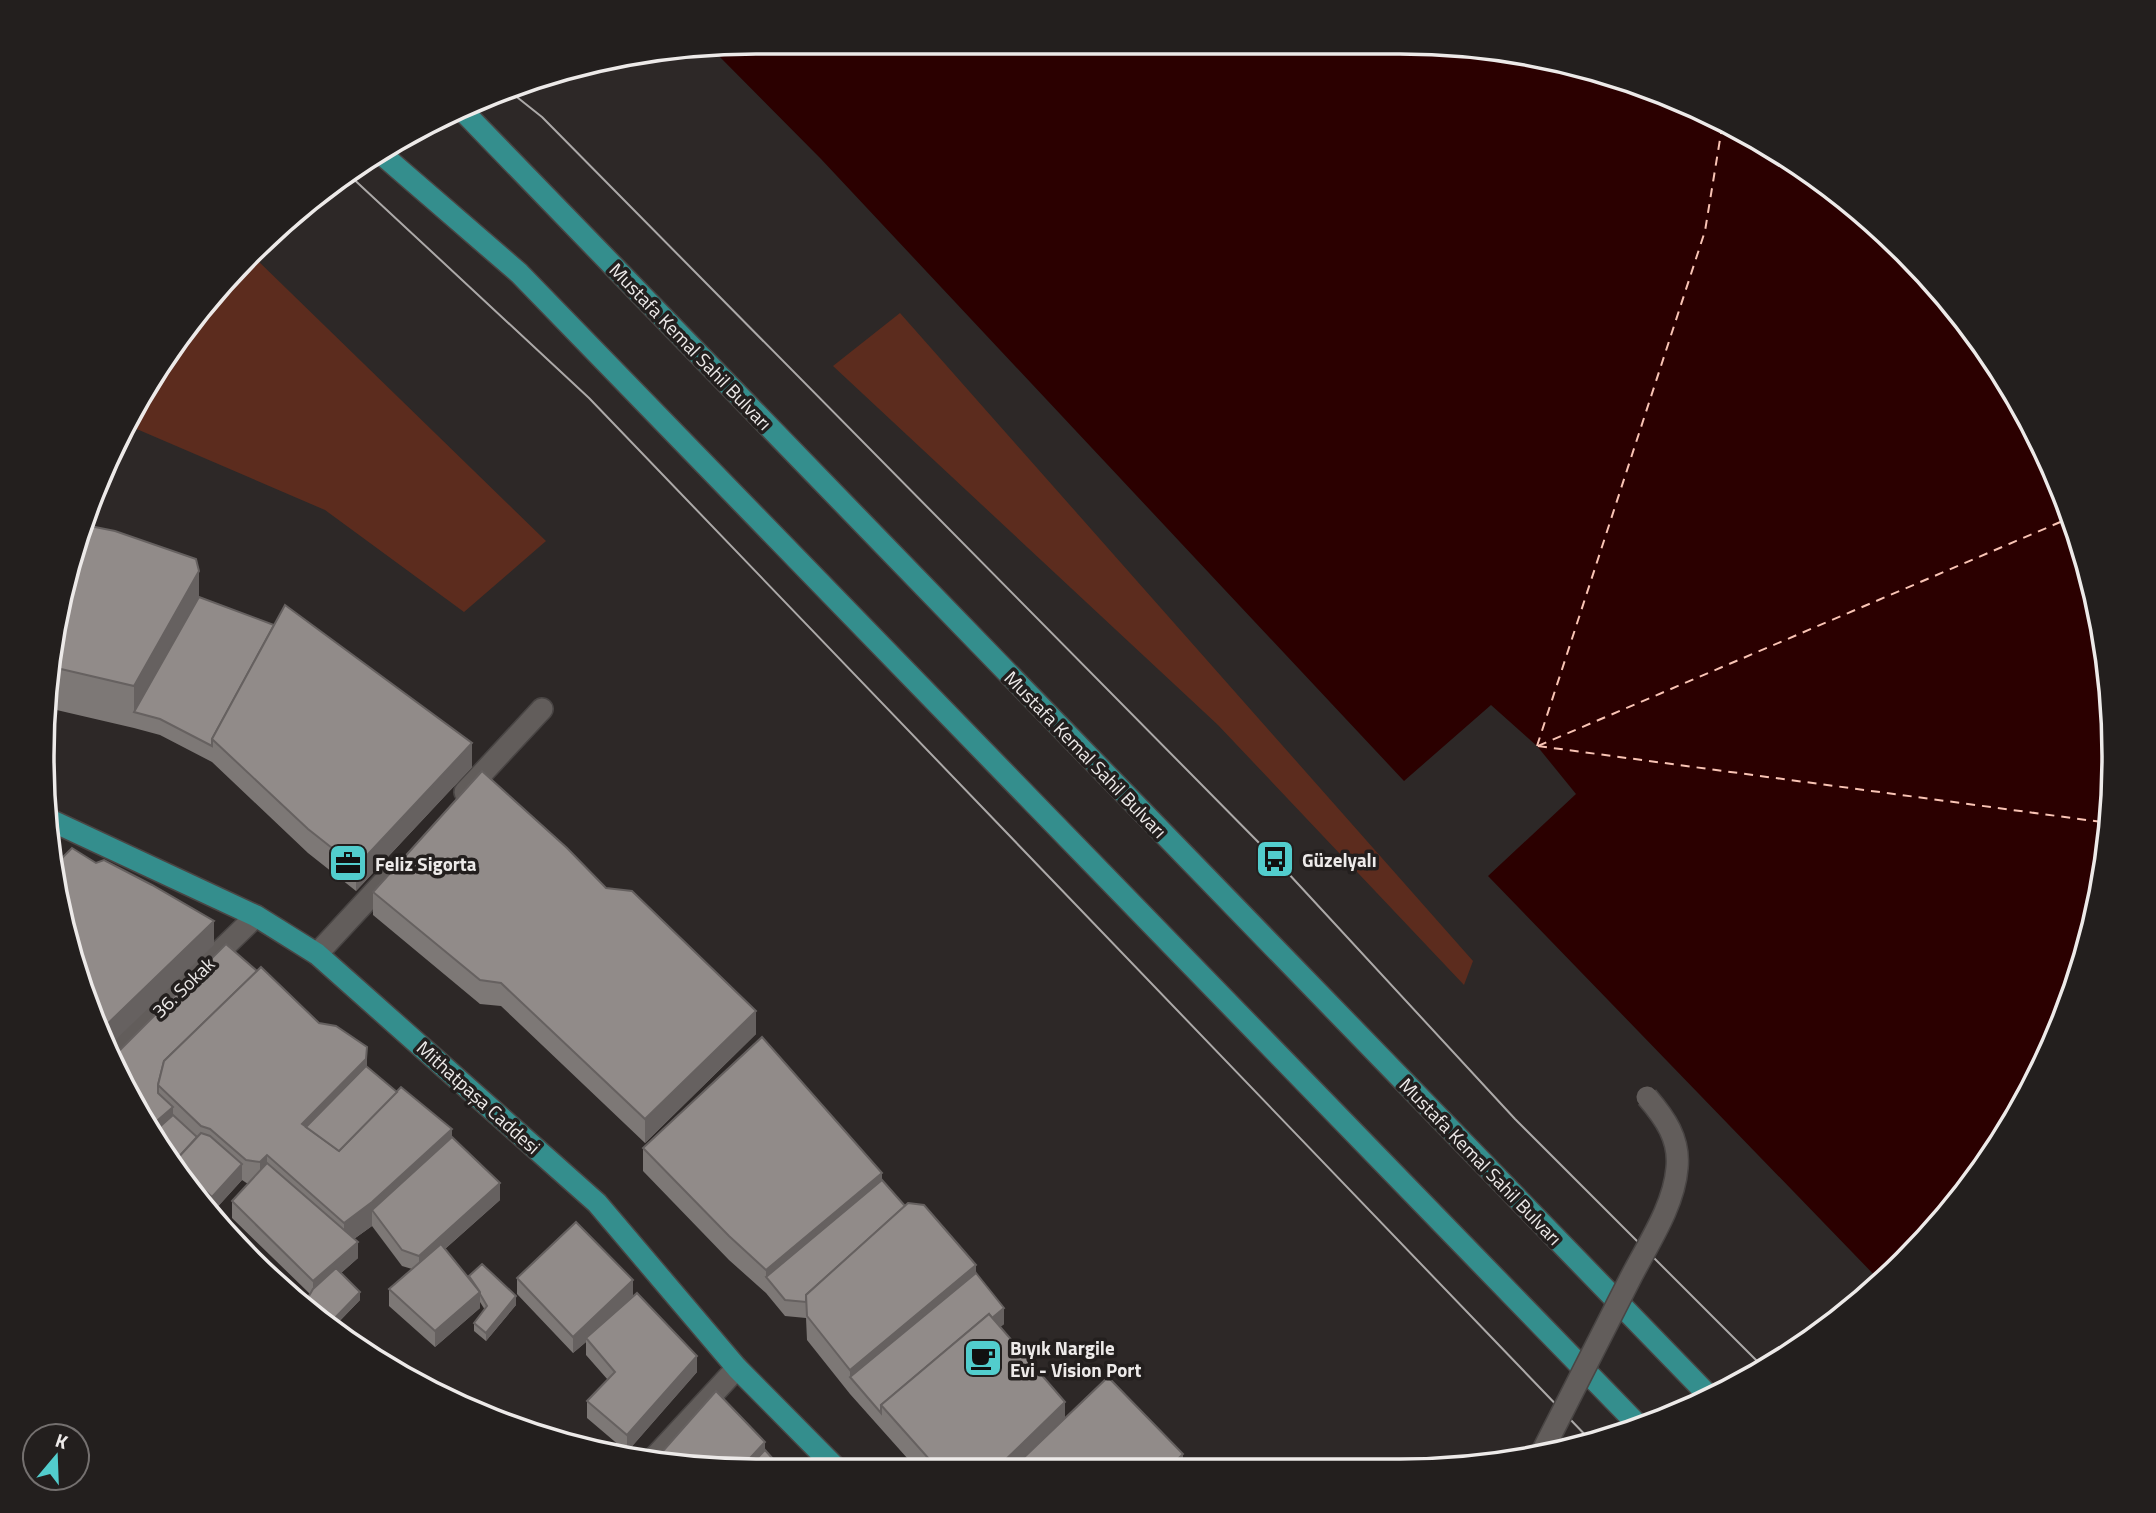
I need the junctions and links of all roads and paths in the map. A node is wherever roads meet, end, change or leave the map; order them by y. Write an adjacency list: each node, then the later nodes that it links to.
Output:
1 (469, 117): 12 (main road, Mustafa Kemal Sahil Bulvarı)
2 (387, 159): 13 (main road)
3 (542, 709): 4 (street)
4 (450, 809)
5 (58, 824): 7 (main road, Mithatpaşa Caddesi)
6 (406, 858): 8 (street)
7 (256, 916): 8 (main road, Mithatpaşa Caddesi); 9 (street, 36. Sokak)
8 (317, 954): 11 (main road, Mithatpaşa Caddesi)
9 (119, 1049)
10 (1647, 1097): 14 (street, bridge)
11 (737, 1368): 15 (street); 16 (main road, Mithatpaşa Caddesi)
12 (1703, 1389)
13 (1632, 1418)
14 (1547, 1443)
15 (659, 1452)
16 (827, 1459)

